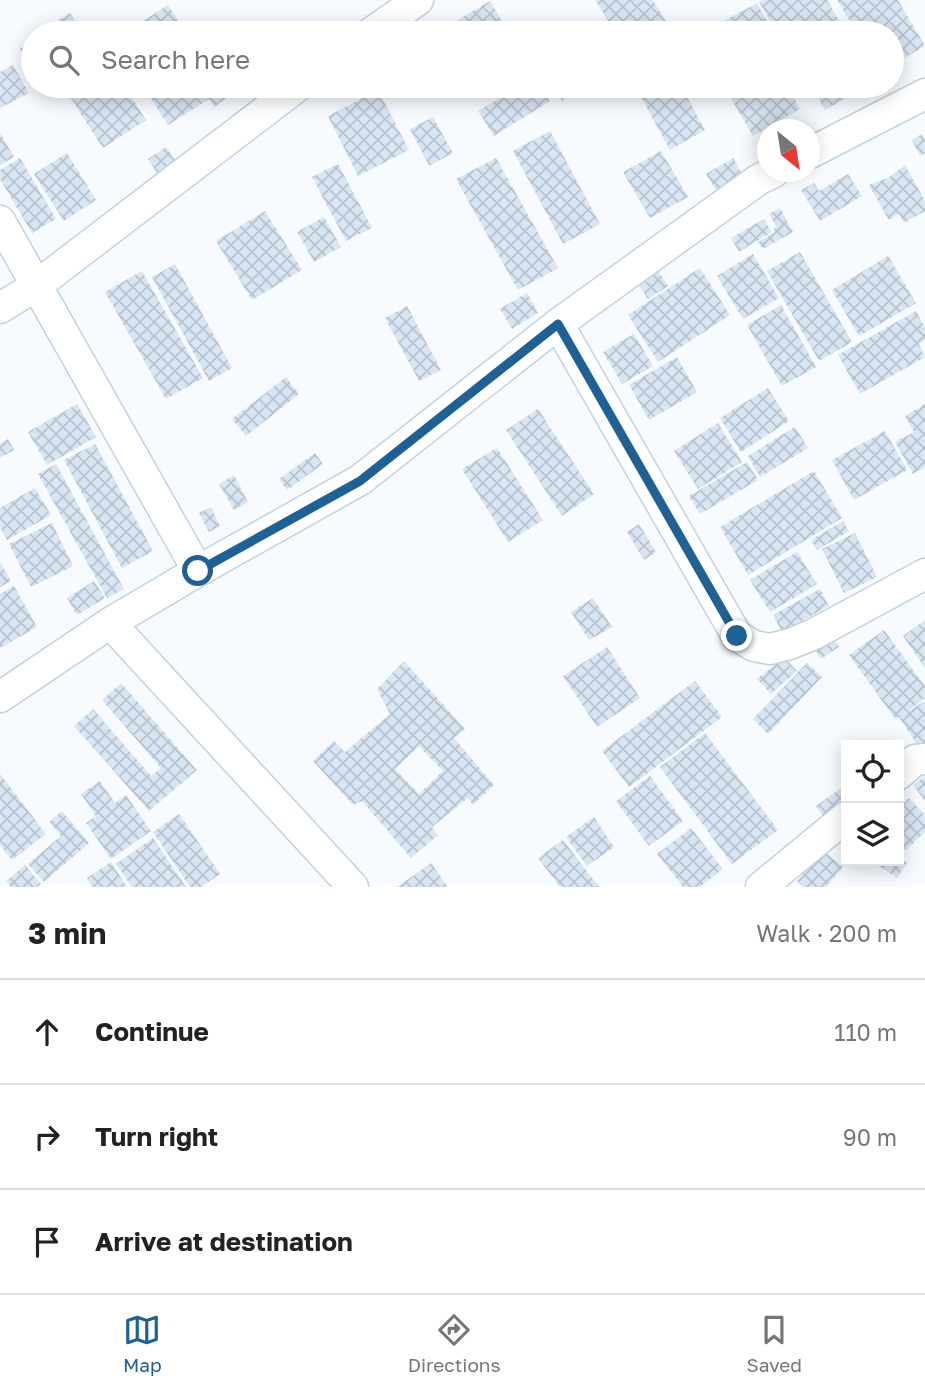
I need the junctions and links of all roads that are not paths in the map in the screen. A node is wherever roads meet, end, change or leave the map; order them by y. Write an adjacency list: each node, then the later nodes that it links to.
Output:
1 (418, 0): 2 (street)
2 (388, 21)
3 (925, 94): 5 (street)
4 (282, 98): 8 (street)
5 (820, 148)
6 (757, 181): 10 (street)
7 (0, 221): 8 (street)
8 (36, 286): 9 (street); 11 (street)
9 (0, 308)
10 (558, 324): 11 (street); 12 (street)
11 (198, 571): 13 (street)
12 (925, 574)
13 (110, 623): 14 (street); 18 (street)
14 (0, 697)
15 (925, 759): 16 (street)
16 (904, 770)
17 (841, 821): 19 (street)
18 (353, 887)
19 (761, 887)

